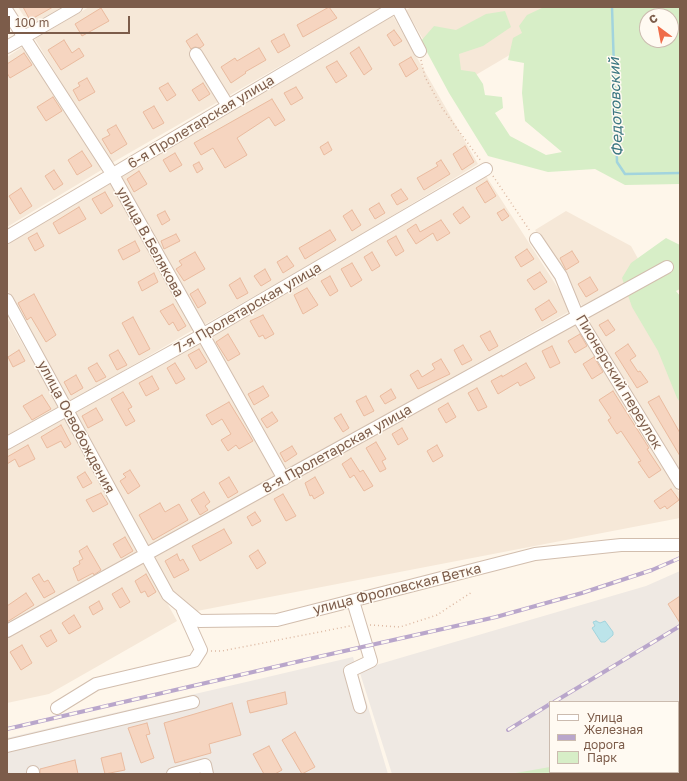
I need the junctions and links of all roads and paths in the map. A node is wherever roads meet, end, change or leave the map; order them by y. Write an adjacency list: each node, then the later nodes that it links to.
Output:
1 (76, 7): 4 (street)
2 (396, 7): 6 (street); 8 (street, 6-я Пролетарская улица)
3 (7, 11): 4 (street, улица В.Белякова)
4 (23, 38): 5 (street); 10 (street, улица В.Белякова)
5 (7, 47)
6 (420, 51): 9 (path)
7 (196, 54): 8 (street)
8 (228, 106): 10 (street, 6-я Пролетарская улица)
9 (486, 169): 12 (path); 16 (street, 7-я Пролетарская улица)
10 (112, 175): 11 (street, 6-я Пролетарская улица); 16 (street, улица В.Белякова)
11 (7, 237)
12 (536, 239): 15 (street, Пионерский переулок)
13 (667, 267): 15 (street, 8-я Пролетарская улица)
14 (7, 300): 17 (street, улица Освобождения)
15 (577, 316): 19 (street, 8-я Пролетарская улица); 20 (street, Пионерский переулок)
16 (202, 335): 17 (street, 7-я Пролетарская улица); 19 (street, улица В.Белякова)
17 (67, 410): 18 (street, 7-я Пролетарская улица); 22 (street, улица Освобождения)
18 (7, 444)
19 (284, 479): 22 (street, 8-я Пролетарская улица)
20 (680, 483)
21 (680, 545): 24 (street, улица Фроловская Ветка)
22 (146, 555): 25 (street, улица Фроловская Ветка); 27 (street, 8-я Пролетарская улица)
23 (472, 592): 26 (path)
24 (353, 601): 25 (street, улица Фроловская Ветка); 26 (street)
25 (182, 607): 28 (street)
26 (360, 625): 28 (path); 30 (street)
27 (7, 631)
28 (201, 650): 31 (street)
29 (193, 702): 32 (street)
30 (360, 707)
31 (57, 708)
32 (7, 746)
33 (173, 774): 34 (street)
34 (208, 774)

